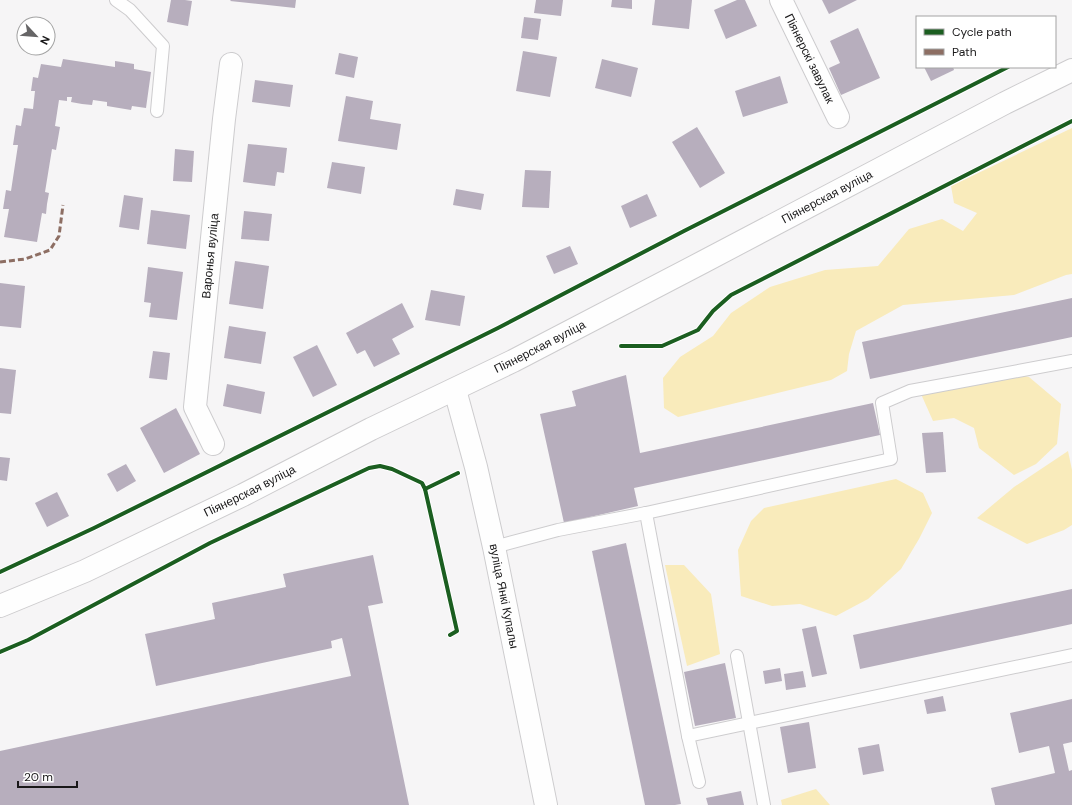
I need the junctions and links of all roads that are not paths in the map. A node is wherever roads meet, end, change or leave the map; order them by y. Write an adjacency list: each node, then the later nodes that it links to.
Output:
1 (116, 0): 5 (lane)
2 (781, 0): 6 (main road, Піянерскі завулак)
3 (231, 64): 9 (main road, Варонья вуліца)
4 (1072, 70): 8 (main road, Піянерская вуліца)
5 (157, 111)
6 (838, 117)
7 (1072, 360): 10 (lane)
8 (455, 390): 11 (main road, вуліца Янкі Купалы); 12 (main road, Піянерская вуліца)
9 (213, 444)
10 (646, 513): 11 (lane); 16 (lane)
11 (494, 547): 18 (main road, вуліца Янкі Купалы)
12 (0, 606)
13 (1072, 655): 15 (lane)
14 (737, 656): 15 (lane)
15 (749, 724): 16 (lane); 19 (lane)
16 (688, 736): 17 (lane)
17 (699, 782)
18 (546, 805)
19 (764, 805)

